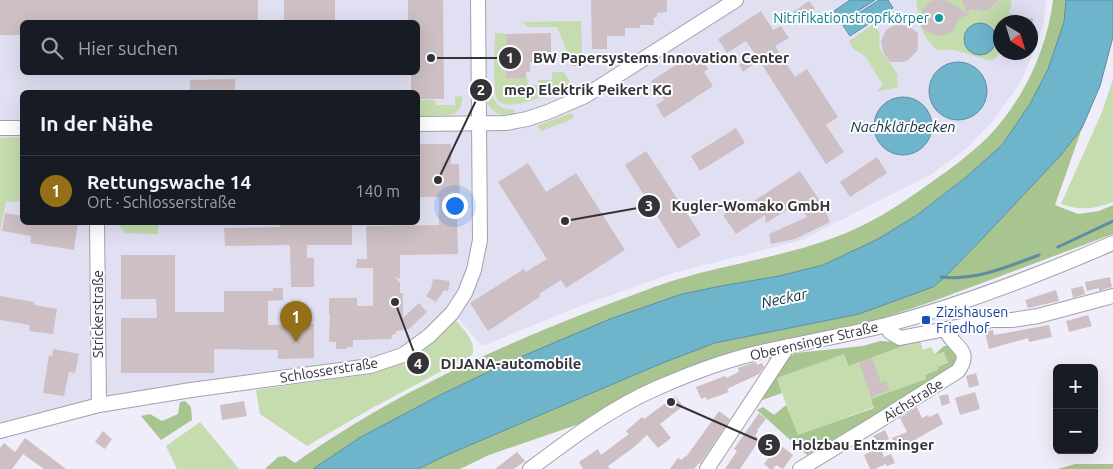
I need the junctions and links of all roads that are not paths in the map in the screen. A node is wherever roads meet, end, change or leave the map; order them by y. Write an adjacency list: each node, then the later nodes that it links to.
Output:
1 (478, 0): 4 (street, Schlosserstraße)
2 (736, 0): 4 (street)
3 (420, 124): 4 (street)
4 (479, 124): 13 (street, Schlosserstraße)
5 (0, 128): 6 (street)
6 (20, 128)
7 (98, 225): 13 (street, Strickerstraße)
8 (1113, 243): 10 (street, Oberensinger Straße)
9 (1113, 296): 11 (street)
10 (886, 325): 11 (street); 12 (street, Oberensinger Straße)
11 (946, 330): 17 (street, Aichstraße)
12 (788, 346): 15 (street, Oberensinger Straße); 16 (street)
13 (98, 405): 14 (street, Schlosserstraße)
14 (0, 431)
15 (530, 469)
16 (707, 469)
17 (800, 469)

